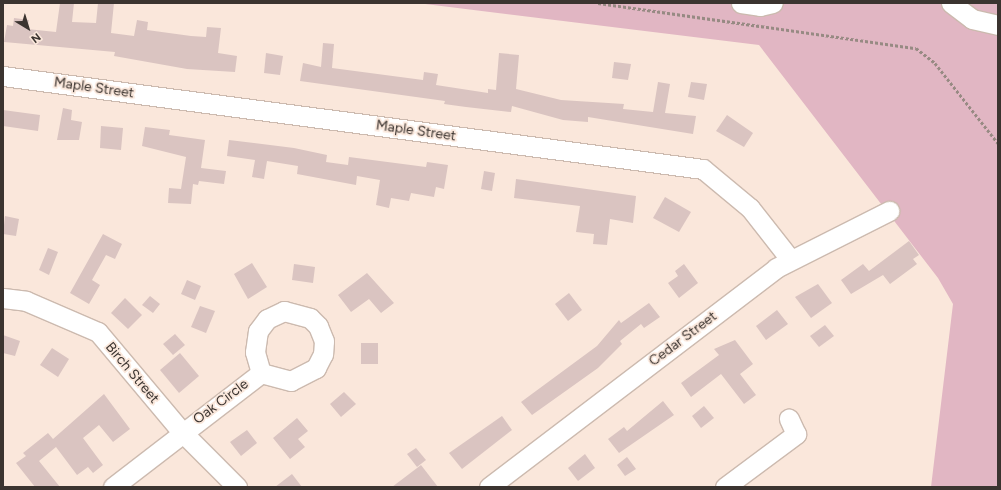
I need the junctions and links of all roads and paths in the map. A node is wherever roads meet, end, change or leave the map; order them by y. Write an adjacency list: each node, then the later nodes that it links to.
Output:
1 (598, 3): 7 (path)
2 (741, 3): 3 (street)
3 (773, 3)
4 (951, 3): 5 (street)
5 (998, 25)
6 (3, 76): 9 (street, Maple Street)
7 (998, 143)
8 (889, 211): 9 (street, Cedar Street)
9 (790, 259): 16 (street, Cedar Street)
10 (3, 298): 13 (street, Birch Street)
11 (261, 373): 13 (street, Oak Circle)
12 (789, 419): 17 (street)
13 (182, 432): 14 (street, Oak Circle); 15 (street, Birch Street)
14 (113, 487)
15 (237, 487)
16 (489, 487)
17 (725, 487)

